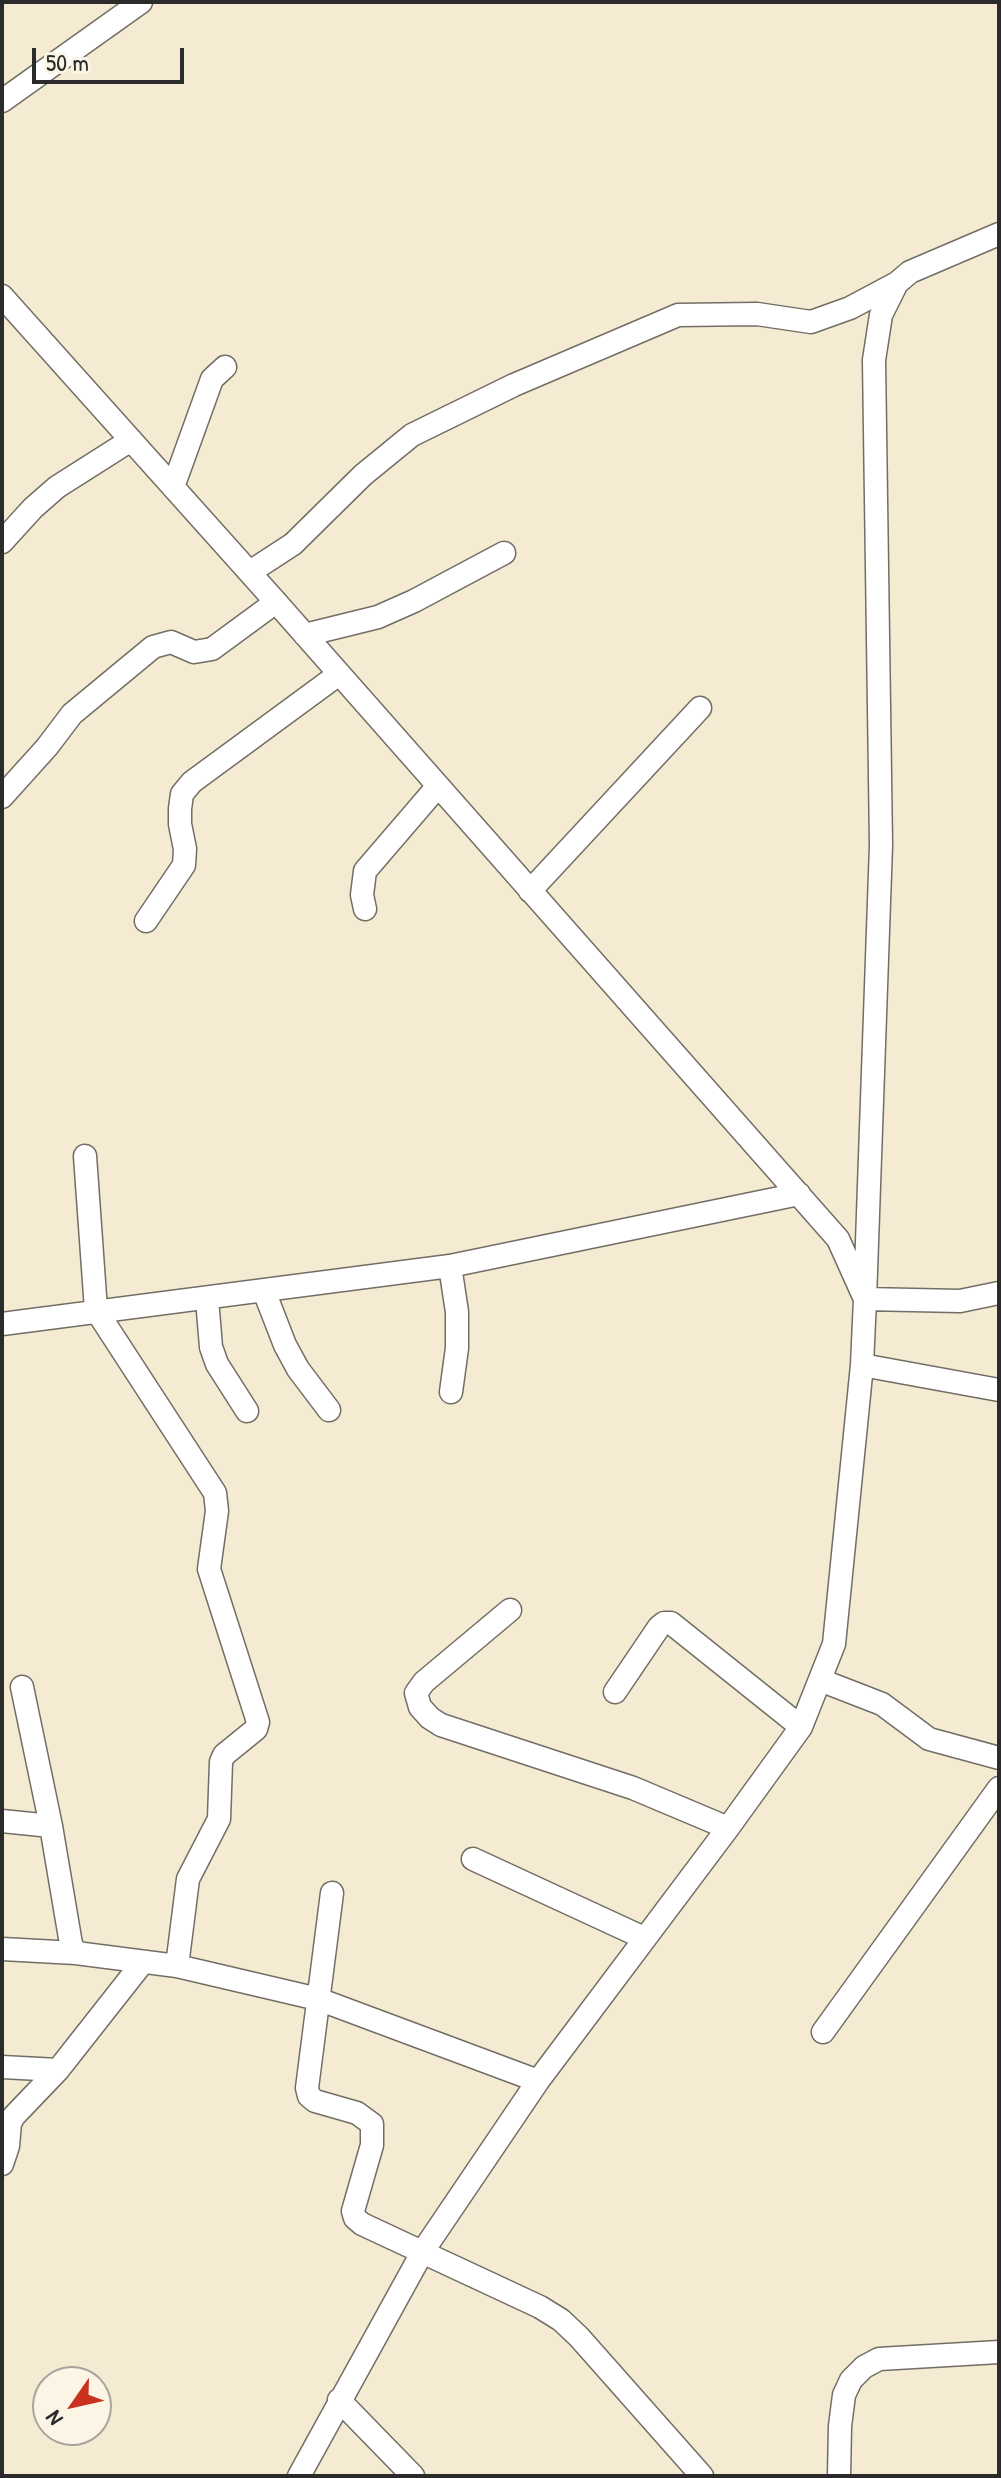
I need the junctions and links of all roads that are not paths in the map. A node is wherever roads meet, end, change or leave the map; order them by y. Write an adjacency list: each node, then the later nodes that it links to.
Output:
1 (141, 2): 2 (street)
2 (2, 101)
3 (999, 234): 4 (street)
4 (897, 283): 11 (street); 27 (street)
5 (2, 296): 7 (street)
6 (225, 367): 8 (street)
7 (131, 440): 8 (street); 9 (street)
8 (173, 487): 11 (street)
9 (2, 542)
10 (504, 553): 13 (street)
11 (250, 572): 12 (street)
12 (276, 602): 13 (street); 17 (street)
13 (305, 635): 14 (street)
14 (339, 674): 16 (street); 20 (street)
15 (700, 708): 18 (street)
16 (438, 786): 18 (street); 19 (street)
17 (2, 797)
18 (530, 891): 22 (street)
19 (365, 909)
20 (146, 921)
21 (85, 1156): 28 (street)
22 (799, 1194): 23 (street); 27 (street)
23 (450, 1266): 24 (street); 32 (street)
24 (264, 1291): 26 (street); 33 (street)
25 (999, 1293): 27 (street)
26 (207, 1299): 28 (street); 34 (street)
27 (865, 1299): 30 (street)
28 (96, 1310): 29 (street); 51 (street)
29 (2, 1324)
30 (862, 1365): 31 (street); 36 (street)
31 (999, 1390)
32 (451, 1392)
33 (329, 1410)
34 (247, 1411)
35 (510, 1610): 44 (street)
36 (820, 1680): 39 (street); 40 (street)
37 (22, 1687): 43 (street)
38 (615, 1692): 39 (street)
39 (801, 1727): 44 (street)
40 (999, 1758)
41 (999, 1788): 53 (street)
42 (2, 1821): 43 (street)
43 (51, 1826): 49 (street)
44 (728, 1828): 47 (street)
45 (473, 1859): 47 (street)
46 (332, 1893): 52 (street)
47 (644, 1938): 56 (street)
48 (2, 1949): 49 (street)
49 (76, 1953): 50 (street)
50 (143, 1962): 51 (street); 55 (street)
51 (177, 1966): 52 (street)
52 (318, 1999): 56 (street); 58 (street)
53 (823, 2032)
54 (2, 2067): 55 (street)
55 (58, 2070): 57 (street)
56 (538, 2081): 58 (street)
57 (2, 2164)
58 (423, 2251): 60 (street); 63 (street)
59 (999, 2352): 64 (street)
60 (339, 2400): 61 (street); 62 (street)
61 (299, 2476)
62 (413, 2476)
63 (702, 2476)
64 (839, 2476)

